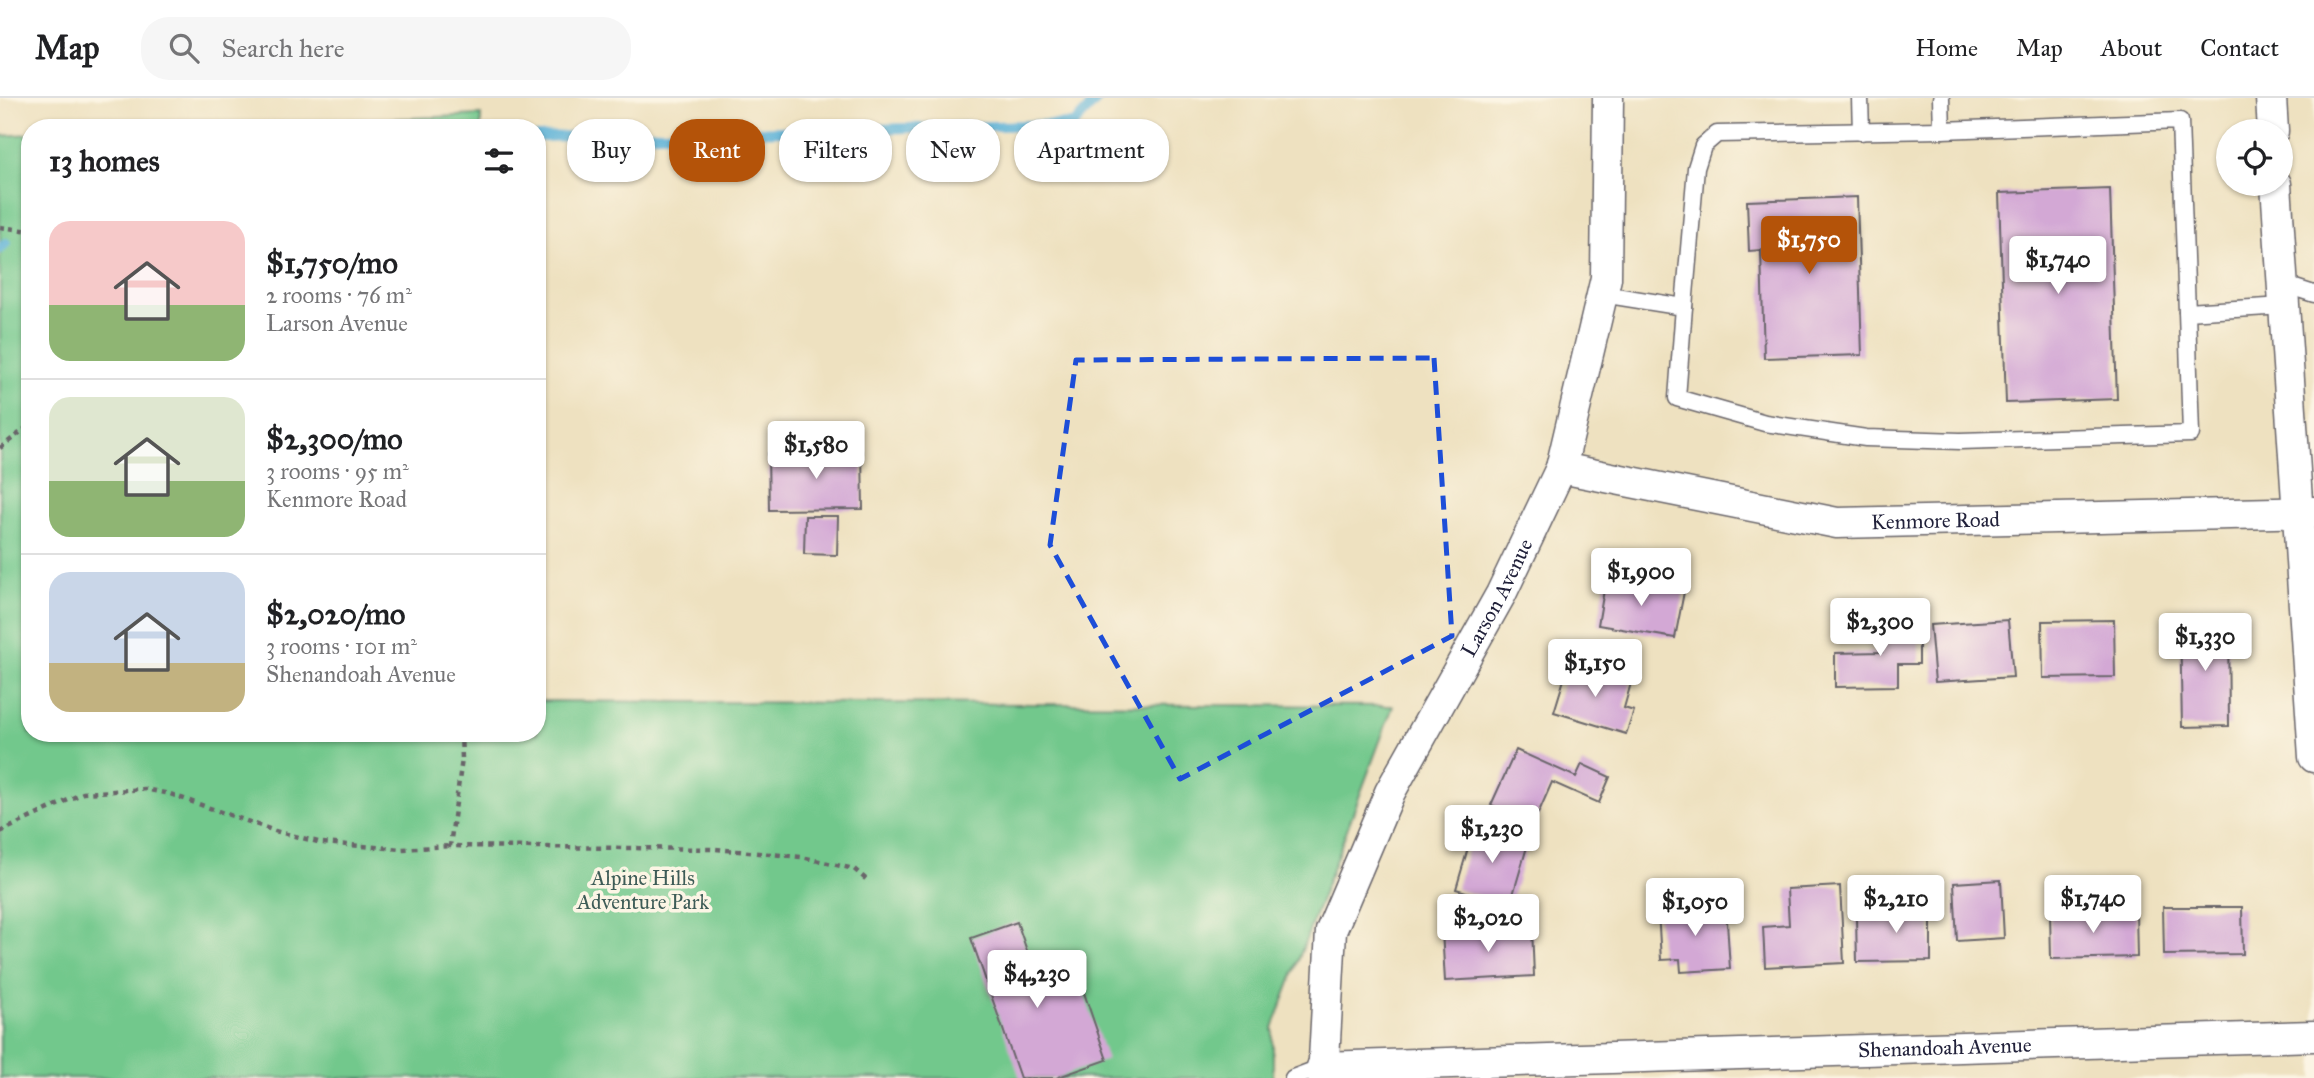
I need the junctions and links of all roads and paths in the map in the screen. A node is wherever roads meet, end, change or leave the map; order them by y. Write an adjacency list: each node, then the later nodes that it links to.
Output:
1 (1608, 98): 11 (street, Larson Avenue)
2 (1860, 98): 7 (lane)
3 (1941, 98): 6 (lane)
4 (2271, 98): 5 (street)
5 (2272, 119)
6 (1942, 130): 7 (lane); 15 (lane)
7 (1861, 132): 14 (lane)
8 (2277, 196): 13 (street)
9 (1, 227): 10 (path)
10 (21, 230)
11 (1602, 294): 14 (lane); 18 (street, Larson Avenue)
12 (2314, 294): 13 (lane)
13 (2283, 295): 15 (lane); 19 (street)
14 (1684, 307): 15 (lane)
15 (2187, 312)
16 (21, 432): 17 (path)
17 (0, 448)
18 (1561, 468): 19 (street, Kenmore Road); 26 (street, Larson Avenue)
19 (2305, 512): 21 (street)
20 (461, 742): 23 (path)
21 (2314, 757)
22 (0, 832): 23 (path)
23 (450, 846): 24 (path)
24 (868, 881)
25 (2314, 1036): 26 (street, Shenandoah Avenue)
26 (1323, 1073): 27 (lane)
27 (1293, 1078)

